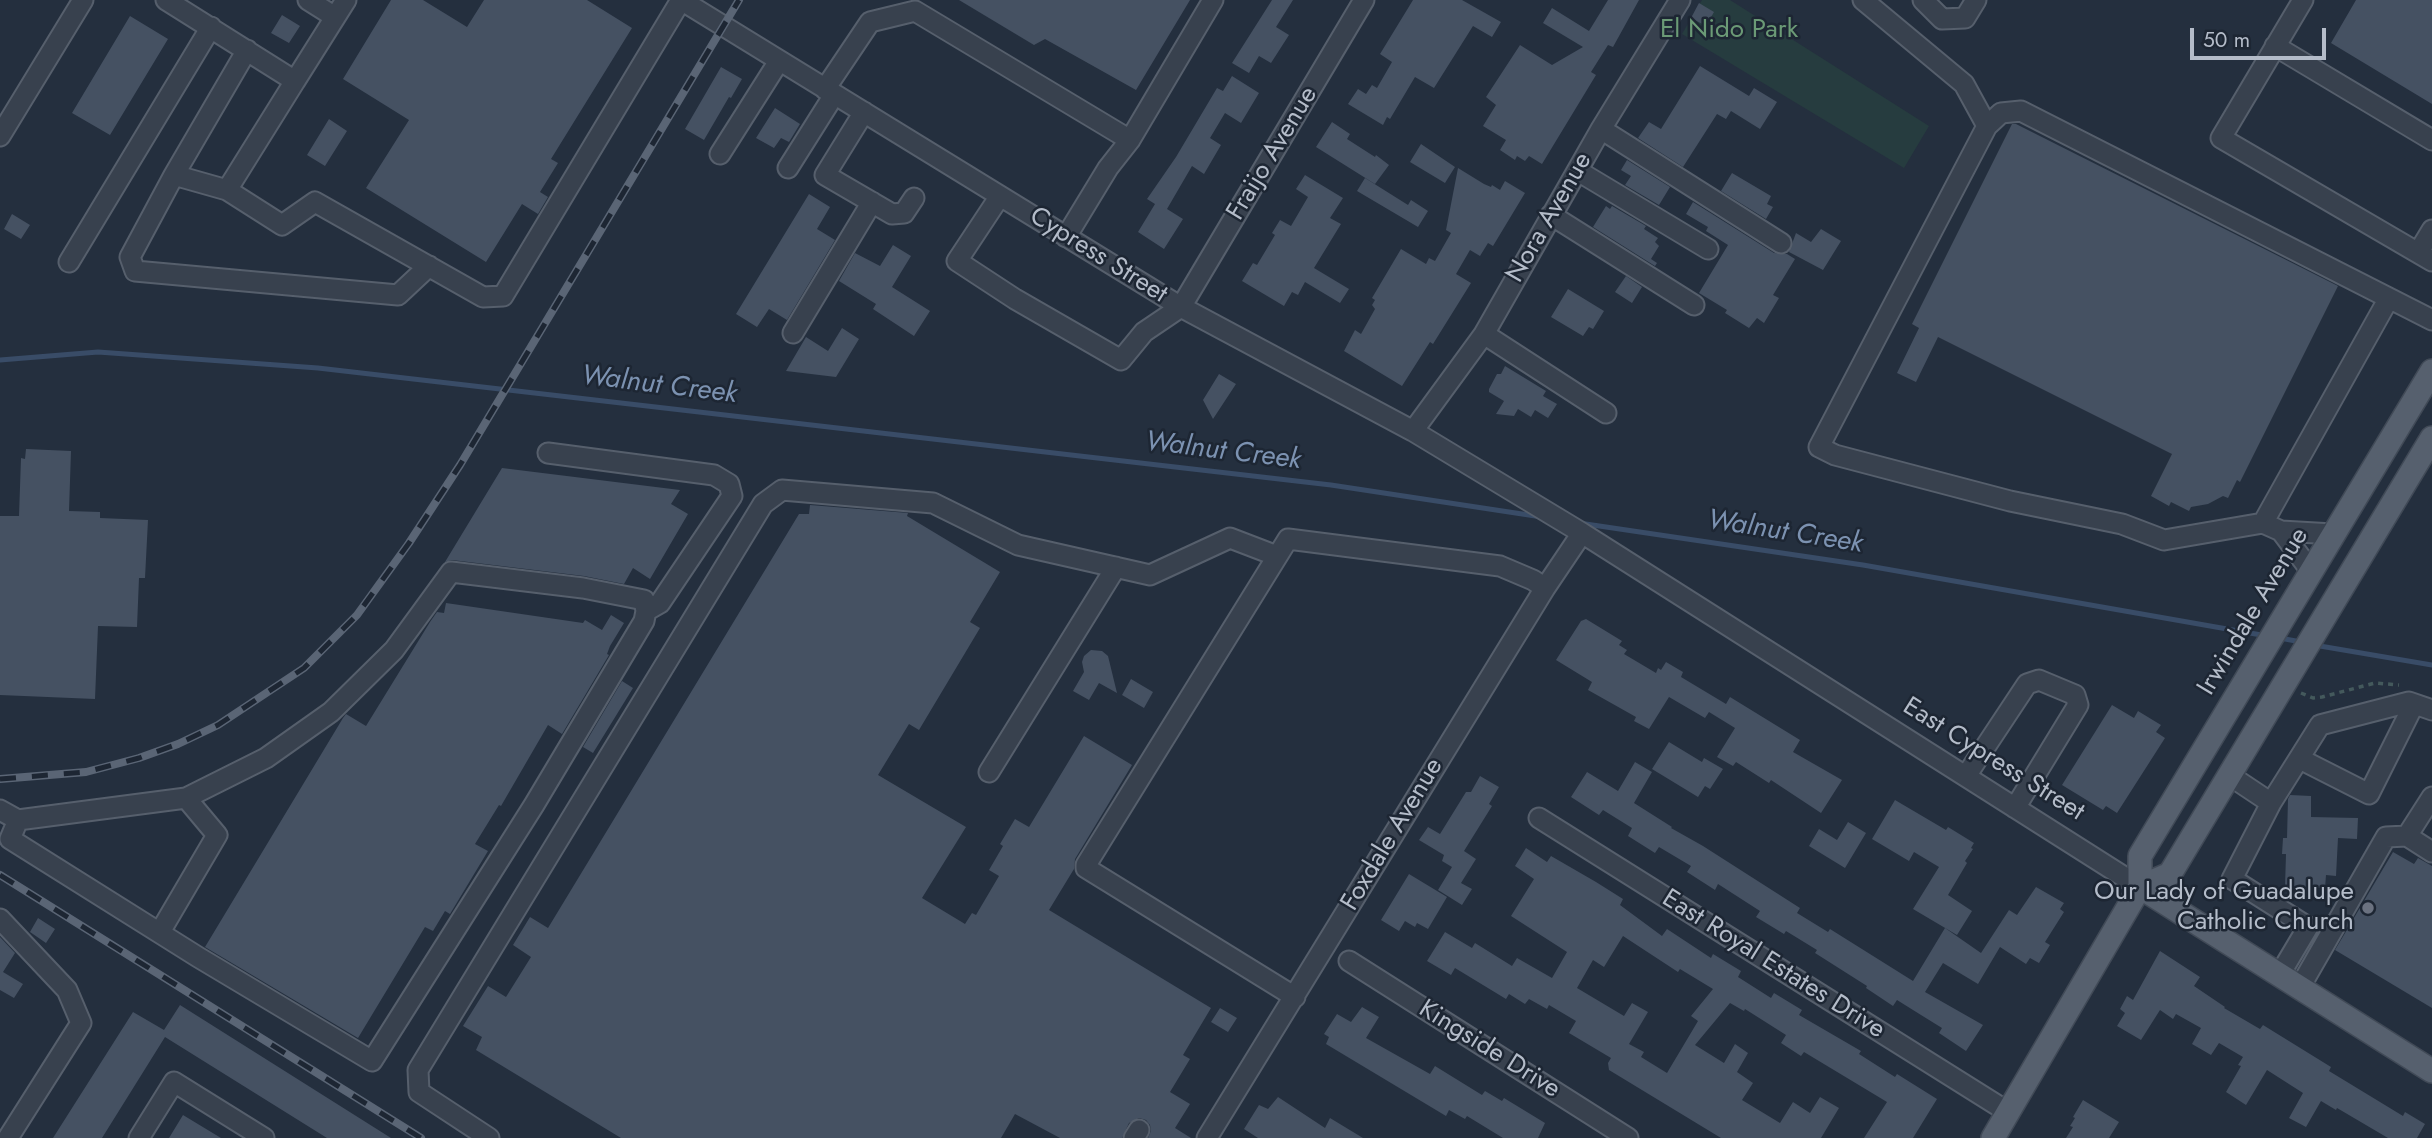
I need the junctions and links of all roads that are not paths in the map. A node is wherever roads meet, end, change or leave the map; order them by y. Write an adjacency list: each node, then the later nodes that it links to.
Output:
1 (83, 0): 23 (street)
2 (166, 0): 14 (street)
3 (308, 0): 13 (street)
4 (346, 0): 13 (street)
5 (681, 0): 17 (street, Cypress Street); 41 (street)
6 (1213, 0): 25 (street)
7 (1364, 0): 44 (street, Fraijo Avenue)
8 (1680, 0): 22 (street, Nora Avenue)
9 (1863, 0): 21 (street)
10 (1923, 0): 11 (street)
11 (1976, 0)
12 (2303, 0): 15 (street)
13 (335, 17): 18 (street)
14 (211, 27): 16 (street); 40 (street)
15 (2275, 46): 24 (street); 39 (street)
16 (247, 50): 18 (street); 29 (street)
17 (779, 61): 19 (street, Cypress Street); 26 (street)
18 (295, 81): 30 (street)
19 (829, 92): 20 (street, Cypress Street); 25 (street); 27 (street)
20 (864, 113): 31 (street, Cypress Street); 33 (street)
21 (1987, 126): 42 (street); 54 (street)
22 (1601, 129): 28 (street, Nora Avenue); 37 (street)
23 (0, 136)
24 (2432, 139)
25 (1130, 140): 36 (street)
26 (720, 154)
27 (788, 168)
28 (1578, 171): 34 (street, Nora Avenue); 38 (street)
29 (174, 175): 30 (street); 41 (street)
30 (227, 190): 41 (street)
31 (1000, 196): 36 (street, Cypress Street); 44 (street)
32 (914, 198): 33 (street)
33 (872, 202): 46 (street)
34 (1551, 215): 43 (street); 47 (street, Nora Avenue)
35 (2432, 230): 39 (street)
36 (1066, 237): 44 (street, Cypress Street)
37 (1781, 243)
38 (1708, 249)
39 (2425, 257)
40 (69, 262)
41 (429, 266)
42 (2389, 298): 45 (street); 54 (street)
43 (1694, 305)
44 (1181, 307): 50 (street, Cypress Street)
45 (2432, 320)
46 (793, 333)
47 (1484, 334): 49 (street); 50 (street, Nora Avenue)
48 (2432, 371): 55 (main road, Irwindale Avenue)
49 (1606, 413)
50 (1413, 431): 53 (street, Cypress Street)
51 (2432, 439): 65 (main road)
52 (548, 453): 61 (street)
53 (1522, 497): 56 (street, East Cypress Street)
54 (2272, 527): 55 (street); 59 (street)
55 (2333, 534): 59 (main road, Irwindale Avenue)
56 (1581, 535): 60 (street, Foxdale Avenue); 66 (street, East Cypress Street)
57 (1277, 556): 58 (street); 60 (street); 81 (street)
58 (1116, 567): 64 (street); 87 (street)
59 (2311, 571): 76 (main road, Irwindale Avenue)
60 (1545, 588): 81 (street, Foxdale Avenue)
61 (646, 611): 68 (street); 78 (street)
62 (2423, 707): 63 (street); 63 (street)
63 (2300, 759): 69 (street)
64 (989, 772)
65 (2229, 775): 69 (street); 76 (main road)
66 (1966, 776): 70 (street, East Cypress Street); 70 (street)
67 (2432, 797): 74 (street)
68 (186, 798): 73 (street); 78 (street)
69 (2271, 803): 80 (street)
70 (2015, 808): 76 (street, East Cypress Street)
71 (0, 810): 73 (street)
72 (1539, 818): 83 (street, East Royal Estates Drive)
73 (18, 820): 78 (street)
74 (2407, 836): 75 (street); 80 (street)
75 (2432, 852)
76 (2140, 887): 80 (main road, East Cypress Street); 83 (main road, Irwindale Avenue)
77 (0, 919): 84 (street)
78 (160, 932)
79 (1349, 961): 89 (street, Kingside Drive)
80 (2290, 981): 82 (main road, East Cypress Street)
81 (1295, 996): 88 (street, Foxdale Avenue)
82 (2430, 1066)
83 (2008, 1112): 90 (main road, Irwindale Avenue)
84 (8, 1138)
85 (139, 1138): 86 (street)
86 (264, 1138)
87 (489, 1138)
88 (1207, 1138)
89 (1628, 1138)
90 (1993, 1138)

